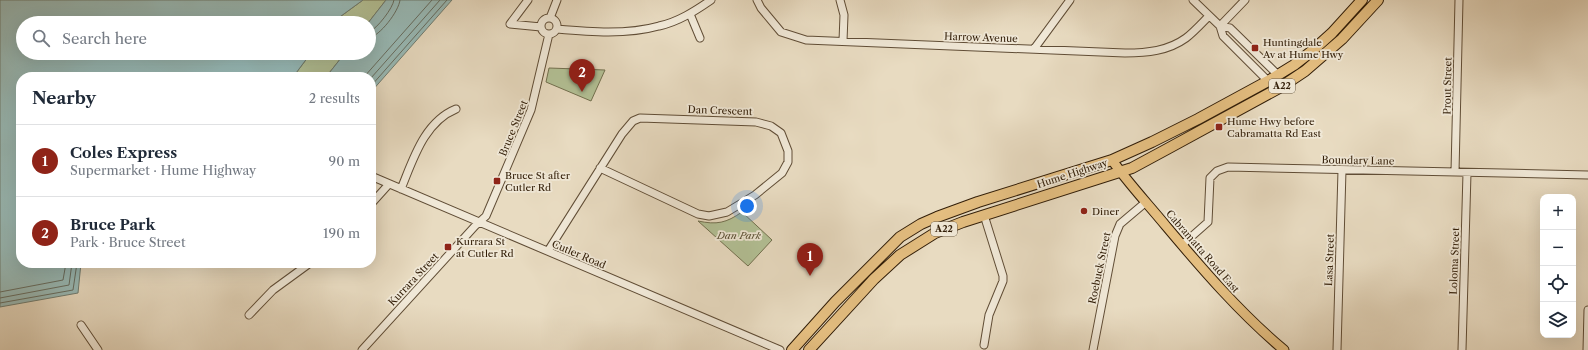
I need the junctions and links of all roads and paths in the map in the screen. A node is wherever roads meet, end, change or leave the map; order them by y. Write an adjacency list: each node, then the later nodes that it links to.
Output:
1 (528, 0): 16 (street)
2 (557, 0): 14 (street)
3 (711, 0): 12 (street)
4 (757, 0): 20 (street, Harrow Avenue)
5 (840, 0): 20 (street)
6 (1070, 0): 21 (street)
7 (1193, 0): 13 (street)
8 (1245, 0): 15 (street)
9 (1362, 0): 22 (highway, Hume Highway / A22)
10 (1378, 0): 28 (highway, Hume Highway / A22)
11 (1459, 0): 29 (street, Prout Street)
12 (690, 14): 17 (street); 19 (street)
13 (1209, 16): 15 (street); 21 (street, Harrow Avenue)
14 (550, 18): 16 (street); 17 (street)
15 (1220, 26): 22 (street); 23 (street)
16 (541, 27): 18 (street)
17 (557, 28): 18 (street)
18 (549, 34): 38 (street, Bruce Street)
19 (700, 38)
20 (843, 41): 21 (street, Harrow Avenue)
21 (1034, 49)
22 (1278, 75): 23 (highway, Hume Highway / A22)
23 (1268, 81): 25 (highway, Hume Highway / A22)
24 (456, 109): 34 (street)
25 (1112, 160): 28 (main road, Cabramatta Road East); 50 (highway, Hume Highway / A22)
26 (600, 168): 26 (street, Dan Crescent); 40 (street, Dan Crescent)
27 (1342, 170): 29 (street, Boundary Lane); 39 (street, Boundary Lane); 53 (street, Lasa Street)
28 (1121, 172): 36 (main road, Cabramatta Road East); 37 (highway, Hume Highway / A22)
29 (1454, 172): 30 (street, Boundary Lane)
30 (1467, 173): 31 (street, Boundary Lane); 54 (street, Loloma Street)
31 (1588, 175)
32 (376, 178): 33 (street, Cutler Road)
33 (389, 184): 34 (street, Cutler Road); 35 (street)
34 (401, 189): 38 (street, Cutler Road)
35 (376, 198)
36 (1146, 202): 39 (main road, Cabramatta Road East); 52 (street, Roebuck Street)
37 (984, 215): 45 (street); 51 (highway, Hume Highway / A22)
38 (480, 222): 40 (street, Cutler Road); 48 (street, Kurrara Street)
39 (1182, 245): 46 (main road, Cabramatta Road East)
40 (548, 251): 49 (street, Cutler Road)
41 (303, 268): 43 (street)
42 (1588, 310): 55 (street)
43 (249, 315)
44 (81, 325): 47 (street)
45 (984, 345)
46 (1279, 348)
47 (98, 350)
48 (362, 350)
49 (780, 350)
50 (792, 350)
51 (809, 350)
52 (1093, 350)
53 (1337, 350)
54 (1462, 350)
55 (1587, 350)

